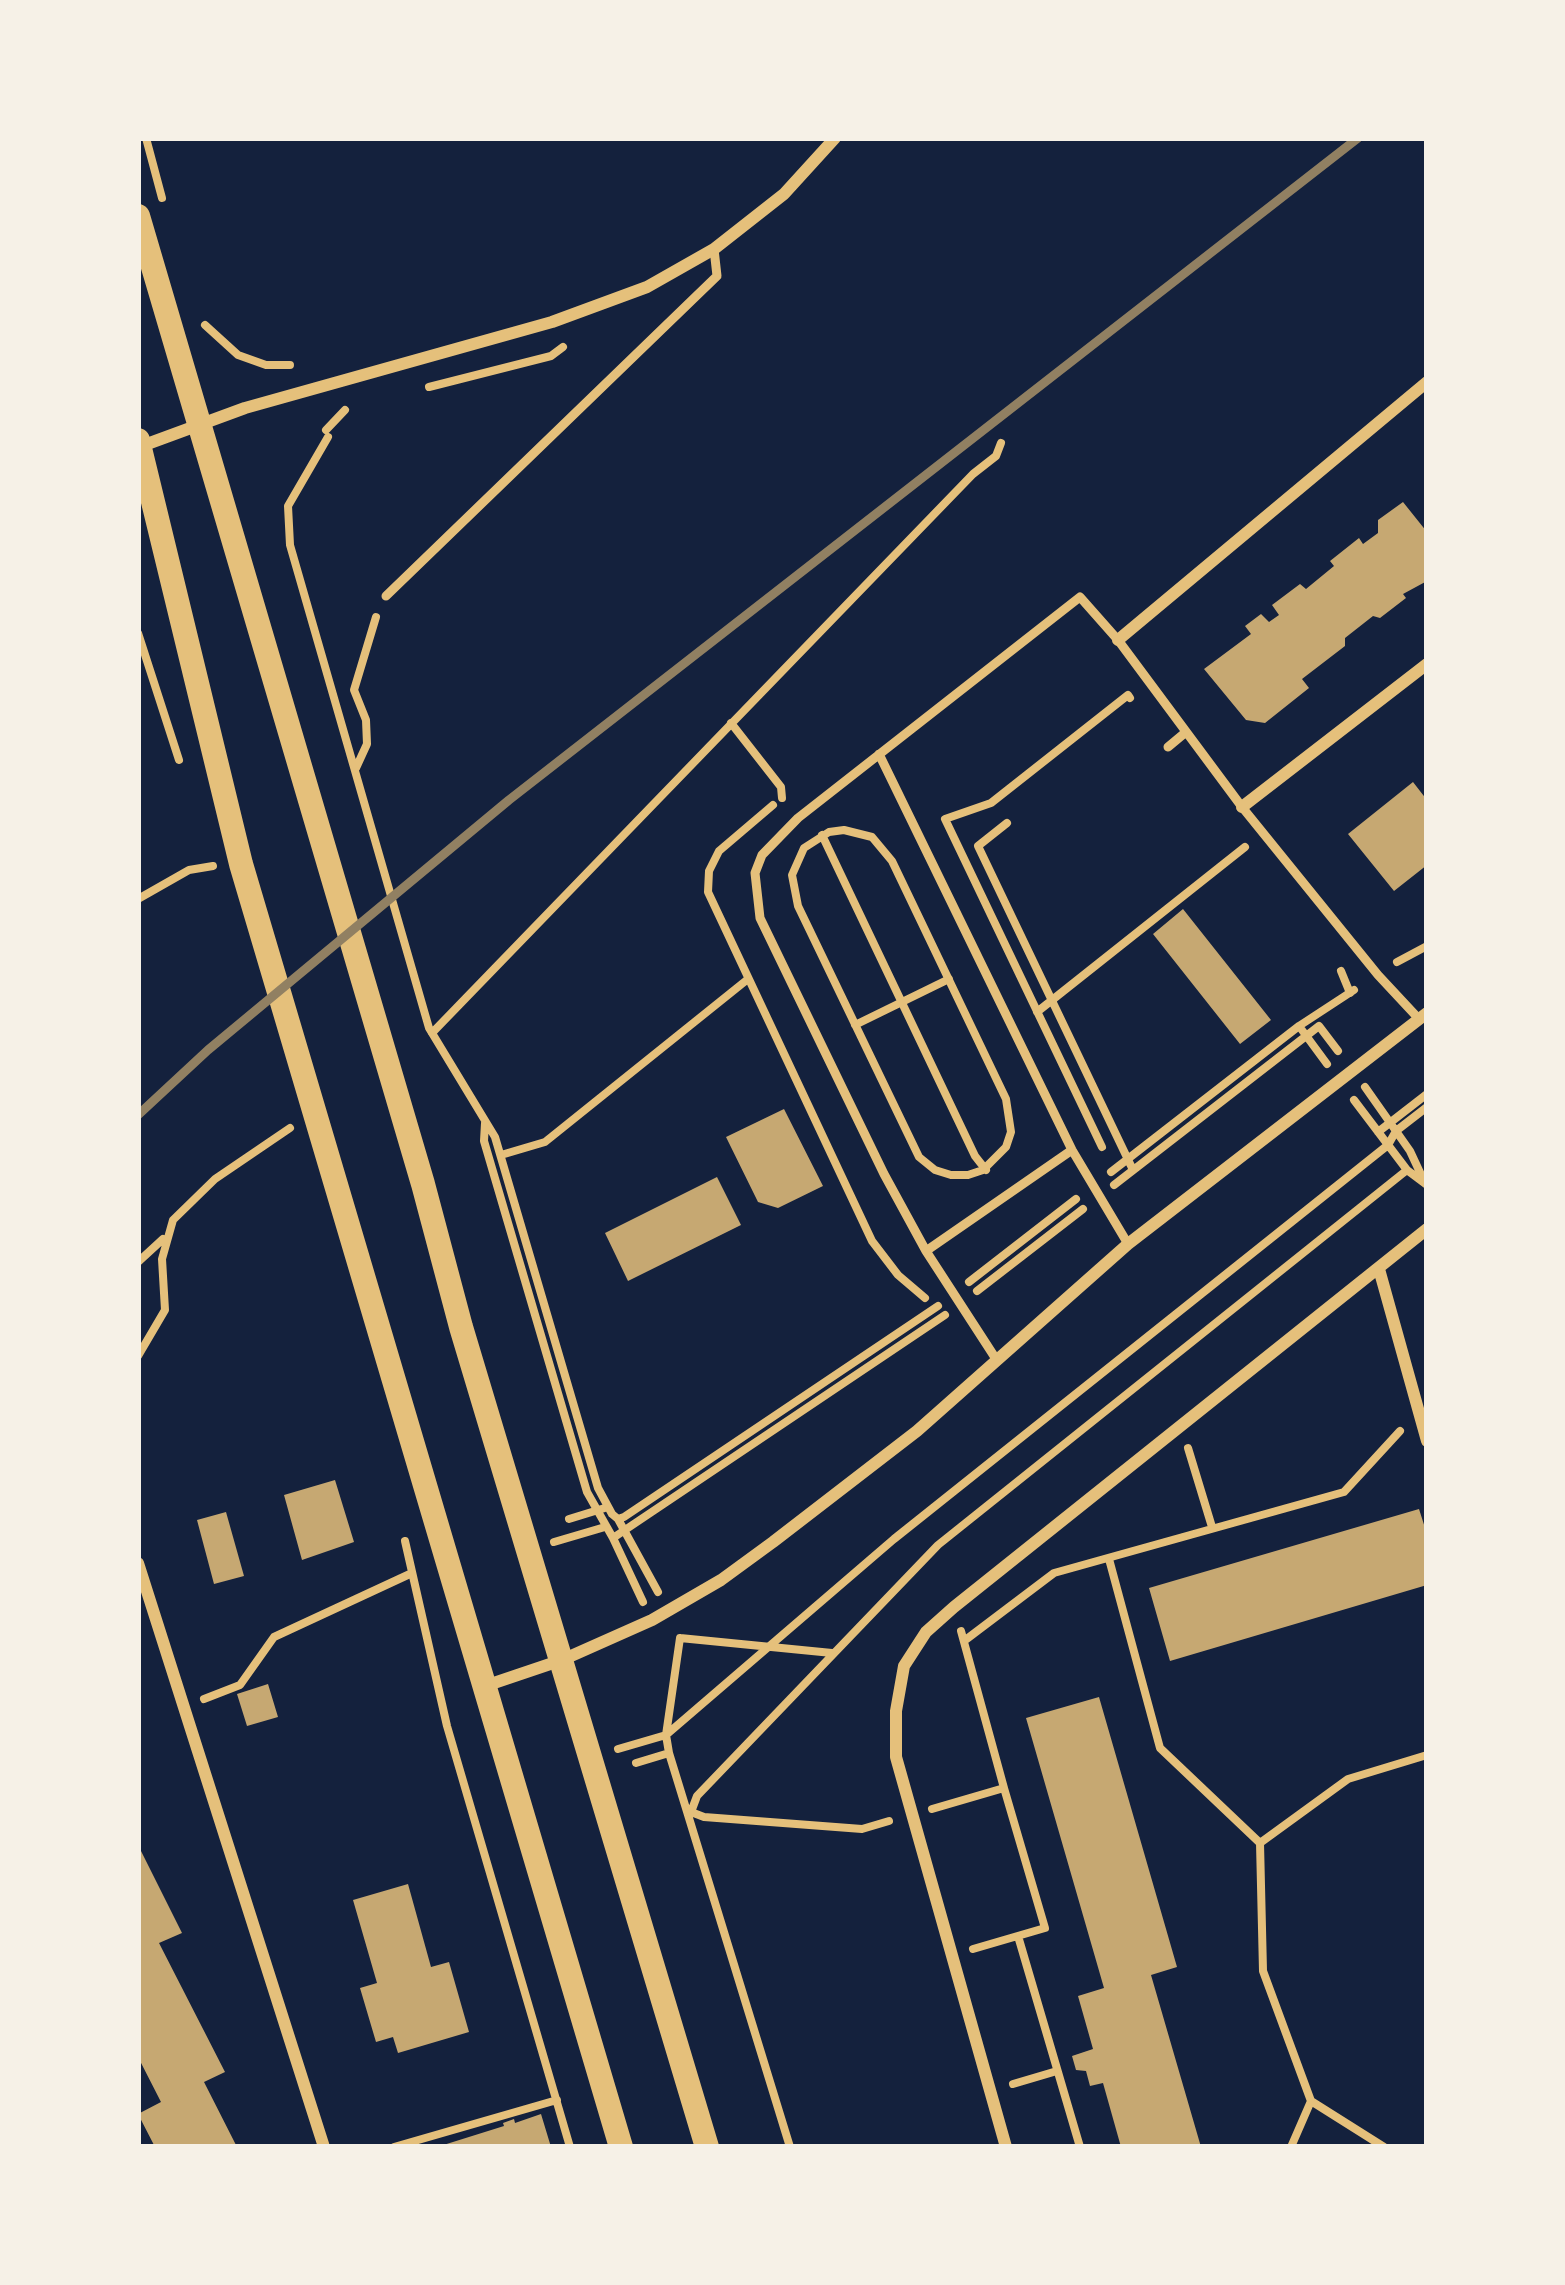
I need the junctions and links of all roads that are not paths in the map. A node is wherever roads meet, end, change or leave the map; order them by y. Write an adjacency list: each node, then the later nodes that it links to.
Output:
1 (835, 138): 3 (street)
2 (138, 216): 5 (main road)
3 (714, 249): 5 (street); 7 (lane)
4 (1427, 382): 8 (street)
5 (200, 424): 6 (street); 23 (main road)
6 (139, 445): 24 (main road)
7 (386, 596)
8 (1118, 640): 10 (lane); 12 (lane)
9 (1427, 664): 13 (street)
10 (1186, 732): 11 (lane); 13 (lane)
11 (1168, 747)
12 (879, 754): 15 (lane); 18 (lane)
13 (1242, 807): 14 (lane)
14 (1424, 1020): 17 (street)
15 (1072, 1150): 17 (lane); 18 (lane)
16 (1427, 1229): 19 (street)
17 (1128, 1244): 20 (street)
18 (926, 1251): 20 (lane)
19 (1378, 1269): 21 (street); 28 (street)
20 (997, 1359): 23 (street)
21 (1427, 1441)
22 (138, 1563): 25 (street)
23 (562, 1660): 24 (street); 27 (main road)
24 (484, 1686): 26 (main road)
25 (324, 2147)
26 (620, 2147)
27 (707, 2147)
28 (1006, 2147)

